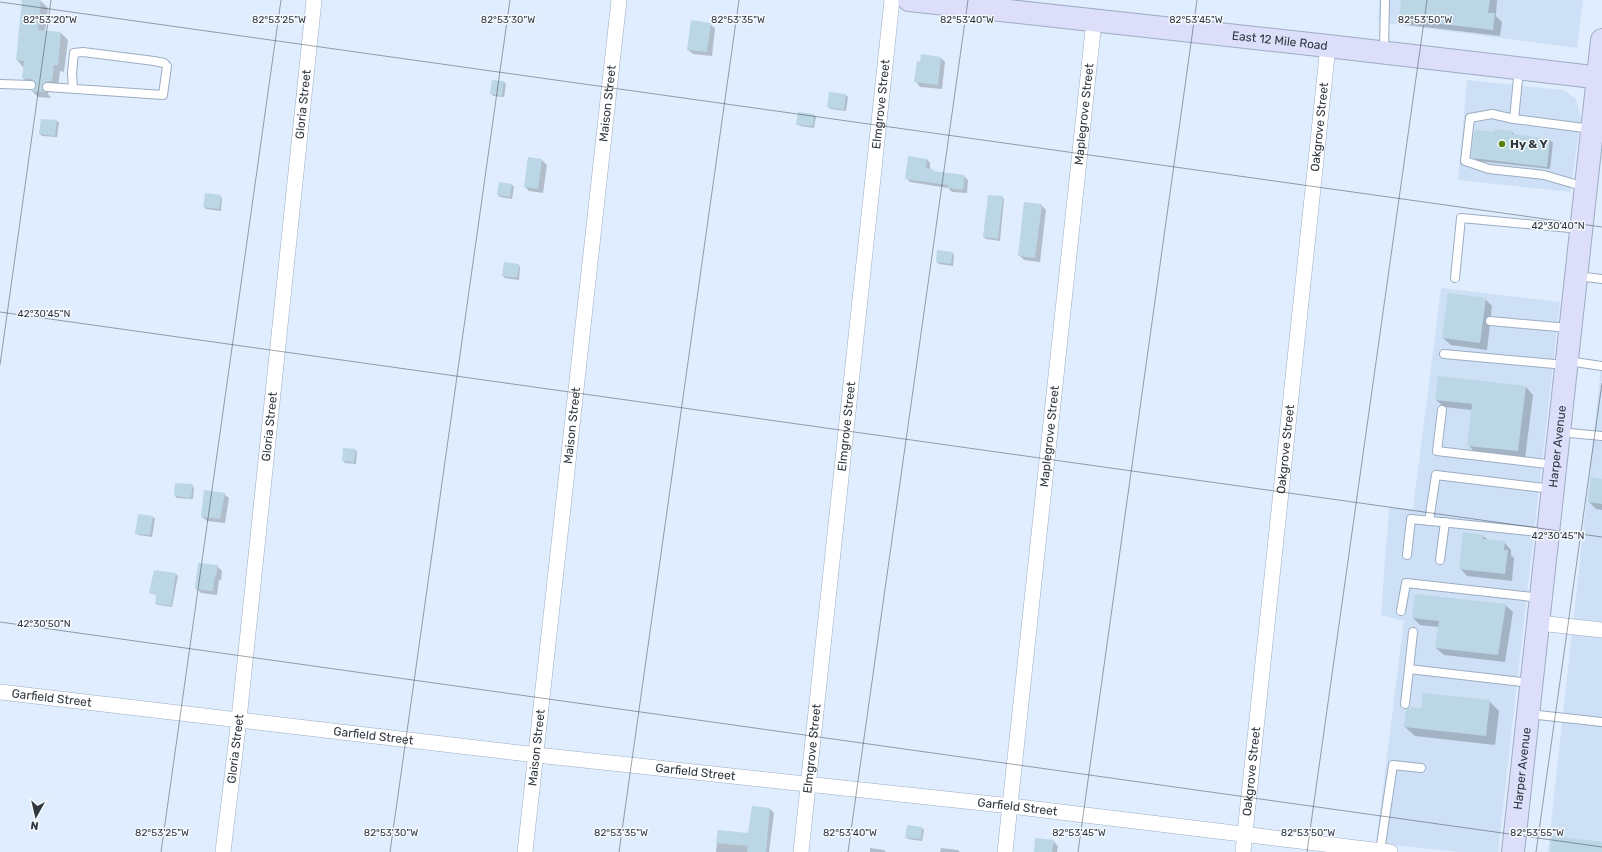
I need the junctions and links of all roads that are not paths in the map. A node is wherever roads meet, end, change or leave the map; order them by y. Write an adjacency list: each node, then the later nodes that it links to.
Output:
1 (314, 0): 48 (street, Gloria Street)
2 (619, 0): 50 (street, Maison Street)
3 (892, 0): 52 (street, Elmgrove Street)
4 (909, 0): 6 (main road, East 12 Mile Road)
5 (1385, 0): 9 (lane)
6 (1094, 21): 8 (main road, East 12 Mile Road); 53 (street, Maplegrove Street)
7 (1602, 40): 11 (main road, Harper Avenue)
8 (1328, 46): 9 (main road, East 12 Mile Road); 54 (street, Oakgrove Street)
9 (1384, 52): 10 (main road, East 12 Mile Road)
10 (1519, 69): 11 (main road, East 12 Mile Road); 16 (lane)
11 (1600, 78): 17 (main road, Harper Avenue)
12 (0, 84): 13 (lane)
13 (31, 85)
14 (47, 87): 15 (lane)
15 (73, 88): 15 (lane)
16 (1514, 119): 17 (lane); 18 (lane)
17 (1592, 129): 18 (main road, Harper Avenue)
18 (1586, 187): 19 (main road, Harper Avenue)
19 (1582, 229): 20 (main road, Harper Avenue); 21 (lane)
20 (1576, 276): 22 (lane); 24 (main road, Harper Avenue)
21 (1455, 278)
22 (1602, 279)
23 (1490, 321): 24 (lane)
24 (1571, 329): 26 (main road, Harper Avenue)
25 (1444, 354): 26 (lane)
26 (1567, 363): 27 (lane); 29 (main road, Harper Avenue)
27 (1602, 366)
28 (1442, 410): 31 (lane)
29 (1559, 432): 30 (lane); 31 (main road, Harper Avenue)
30 (1602, 436)
31 (1556, 465): 32 (main road, Harper Avenue)
32 (1553, 489): 33 (lane); 35 (main road, Harper Avenue)
33 (1430, 521): 34 (lane); 36 (lane)
34 (1445, 522): 35 (lane); 37 (lane)
35 (1548, 533): 38 (main road, Harper Avenue)
36 (1407, 555)
37 (1440, 560)
38 (1541, 598): 39 (lane); 40 (main road, Harper Avenue)
39 (1401, 611)
40 (1539, 623): 41 (street); 44 (main road, Harper Avenue)
41 (1602, 630)
42 (1413, 632): 43 (lane)
43 (1409, 670): 44 (lane); 46 (lane)
44 (1532, 683): 47 (main road, Harper Avenue)
45 (0, 692): 48 (street, Garfield Street)
46 (1405, 704)
47 (1528, 714): 49 (lane); 61 (main road, Harper Avenue)
48 (239, 719): 50 (street, Garfield Street); 56 (street, Gloria Street)
49 (1602, 722)
50 (537, 755): 52 (street, Garfield Street); 57 (street, Maison Street)
51 (1421, 768): 55 (lane)
52 (809, 783): 53 (street, Garfield Street); 58 (street, Elmgrove Street)
53 (1010, 806): 54 (street, Garfield Street); 59 (street, Maplegrove Street)
54 (1245, 834): 55 (street, Garfield Street); 60 (street, Oakgrove Street)
55 (1385, 851)
56 (223, 852)
57 (525, 852)
58 (801, 852)
59 (1005, 852)
60 (1243, 852)
61 (1513, 852)

